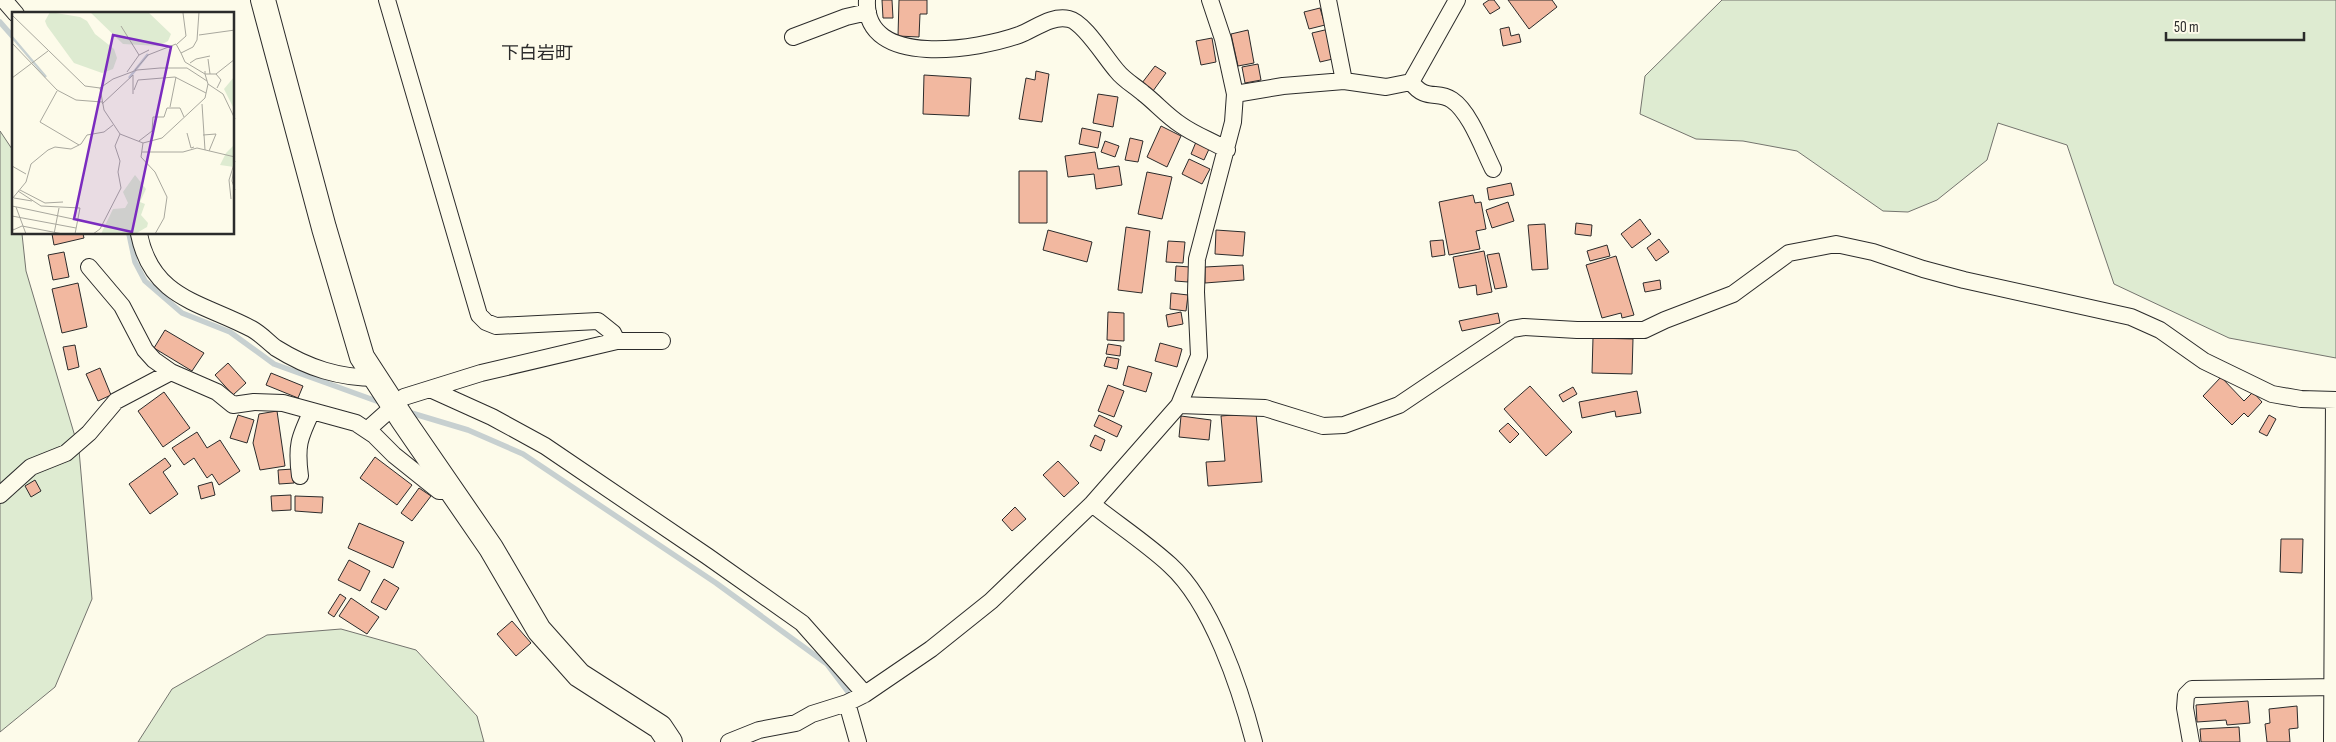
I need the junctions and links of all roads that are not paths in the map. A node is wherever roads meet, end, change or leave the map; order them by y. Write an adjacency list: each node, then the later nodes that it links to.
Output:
1 (4, 0): 8 (street)
2 (263, 0): 20 (street)
3 (387, 0): 17 (street)
4 (1210, 0): 12 (street)
5 (1328, 0): 10 (street)
6 (1457, 0): 11 (street)
7 (868, 6): 9 (street); 13 (street)
8 (14, 12)
9 (793, 38)
10 (1344, 81): 11 (street); 12 (street)
11 (1411, 82): 14 (street)
12 (1235, 94): 13 (street)
13 (1227, 150): 24 (street)
14 (1493, 169)
15 (139, 235): 20 (street)
16 (89, 267): 19 (street)
17 (617, 341): 18 (street); 21 (street)
18 (662, 341)
19 (171, 372): 25 (street); 29 (street)
20 (377, 378): 23 (street)
21 (430, 389): 23 (street); 34 (street)
22 (2335, 400): 24 (street); 31 (street)
23 (393, 405): 26 (street); 28 (street)
24 (1179, 406): 30 (street)
25 (312, 411): 26 (street); 27 (street)
26 (367, 430): 28 (street)
27 (300, 476)
28 (451, 491): 36 (street)
29 (0, 494)
30 (1092, 504): 34 (street); 39 (street)
31 (2335, 525): 32 (street)
32 (2334, 610): 33 (street)
33 (2334, 687): 40 (street); 41 (street)
34 (865, 694): 35 (street)
35 (847, 703): 37 (street); 38 (street)
36 (670, 742)
37 (728, 742)
38 (858, 742)
39 (1254, 742)
40 (2191, 742)
41 (2332, 742)

